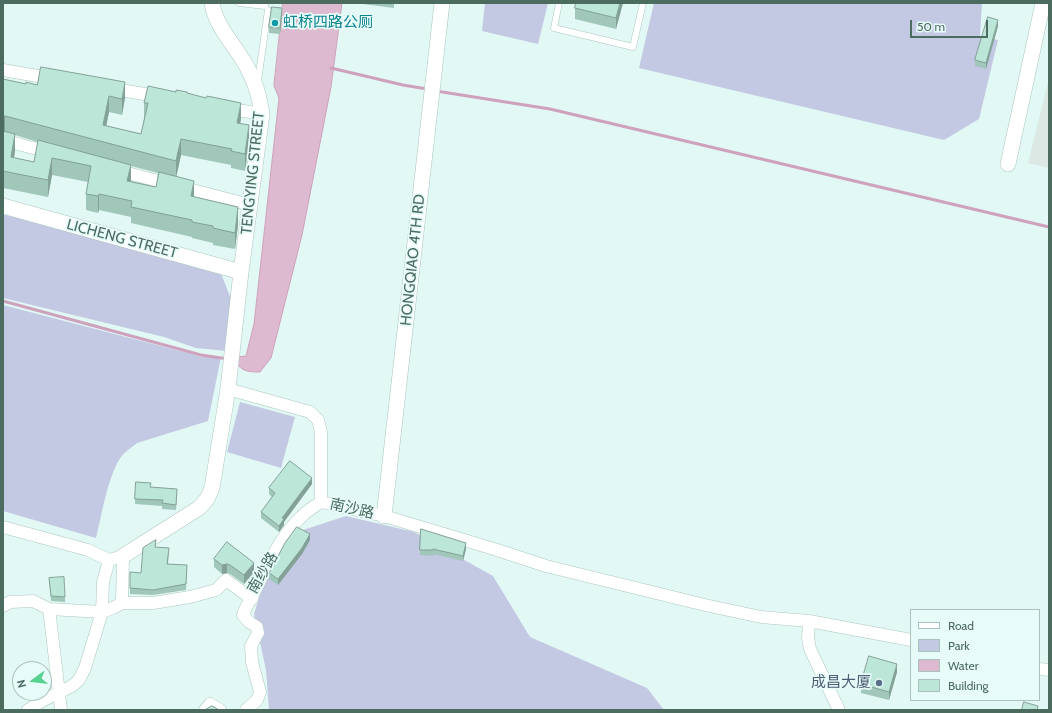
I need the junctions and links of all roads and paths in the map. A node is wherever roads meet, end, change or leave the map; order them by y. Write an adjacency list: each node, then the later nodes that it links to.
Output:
1 (212, 3): 10 (street, TENGYING STREET)
2 (239, 3): 10 (lane)
3 (442, 3): 23 (street, HONGQIAO 4TH RD)
4 (559, 3): 5 (lane)
5 (643, 3)
6 (1043, 3): 16 (street)
7 (3, 70): 8 (street)
8 (66, 81)
9 (97, 86): 11 (street)
10 (257, 89): 13 (street, TENGYING STREET)
11 (175, 99)
12 (215, 106): 13 (street)
13 (262, 114): 18 (street, TENGYING STREET)
14 (3, 140): 15 (street)
15 (65, 156)
16 (1008, 164)
17 (104, 166): 18 (street)
18 (250, 205): 20 (street, TENGYING STREET)
19 (3, 206): 20 (street, LICHENG STREET)
20 (241, 272): 21 (street, TENGYING STREET)
21 (228, 389): 22 (street); 25 (street, TENGYING STREET)
22 (321, 502): 23 (street, 南沙路); 26 (street, 南纱路)
23 (384, 516): 31 (street, 南沙路)
24 (3, 527): 25 (street)
25 (116, 558): 27 (street); 30 (street)
26 (252, 599): 27 (street, 南纱路); 38 (street)
27 (122, 602): 30 (street, 南纱路)
28 (3, 606): 29 (street)
29 (50, 609): 30 (street); 33 (street)
30 (102, 612): 33 (street)
31 (808, 621): 32 (street, 南沙路); 39 (street)
32 (910, 640)
33 (59, 692): 34 (street); 35 (street)
34 (32, 709)
35 (61, 710)
36 (205, 710): 37 (street)
37 (220, 710)
38 (246, 710)
39 (839, 710)

